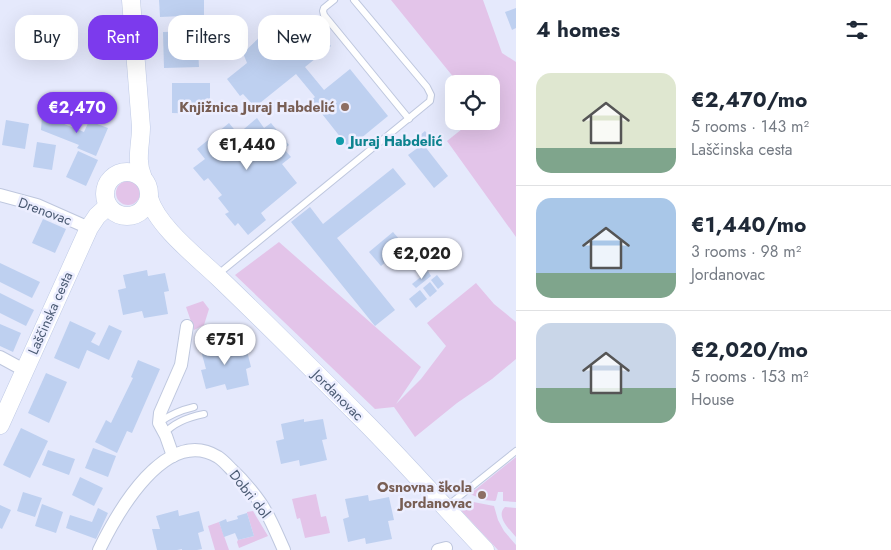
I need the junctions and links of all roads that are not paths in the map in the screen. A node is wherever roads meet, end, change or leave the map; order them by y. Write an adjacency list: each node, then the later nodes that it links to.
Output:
1 (131, 0): 4 (main road)
2 (334, 0): 5 (lane)
3 (354, 0): 5 (lane)
4 (140, 114): 6 (main road); 7 (main road)
5 (409, 118): 14 (lane)
6 (117, 174): 7 (main road); 10 (main road)
7 (143, 178): 9 (main road)
8 (0, 195): 12 (street, Drenovac)
9 (149, 198): 11 (main road); 13 (main road, Jordanovac)
10 (108, 206): 11 (main road); 12 (main road, Laščinska cesta)
11 (133, 216): 13 (main road, Jordanovac)
12 (89, 228): 17 (main road, Laščinska cesta)
13 (185, 247): 14 (main road, Jordanovac)
14 (217, 275): 24 (main road, Jordanovac)
15 (187, 326): 21 (street)
16 (0, 357): 17 (street)
17 (24, 370): 20 (main road, Laščinska cesta)
18 (194, 407): 21 (lane)
19 (204, 414): 21 (lane)
20 (0, 425)
21 (162, 428): 23 (street)
22 (516, 452): 24 (lane)
23 (173, 456): 25 (street, Dobri dol); 26 (street, Dobri dol)
24 (445, 508): 27 (main road, Jordanovac)
25 (99, 550)
26 (284, 550)
27 (485, 550)

